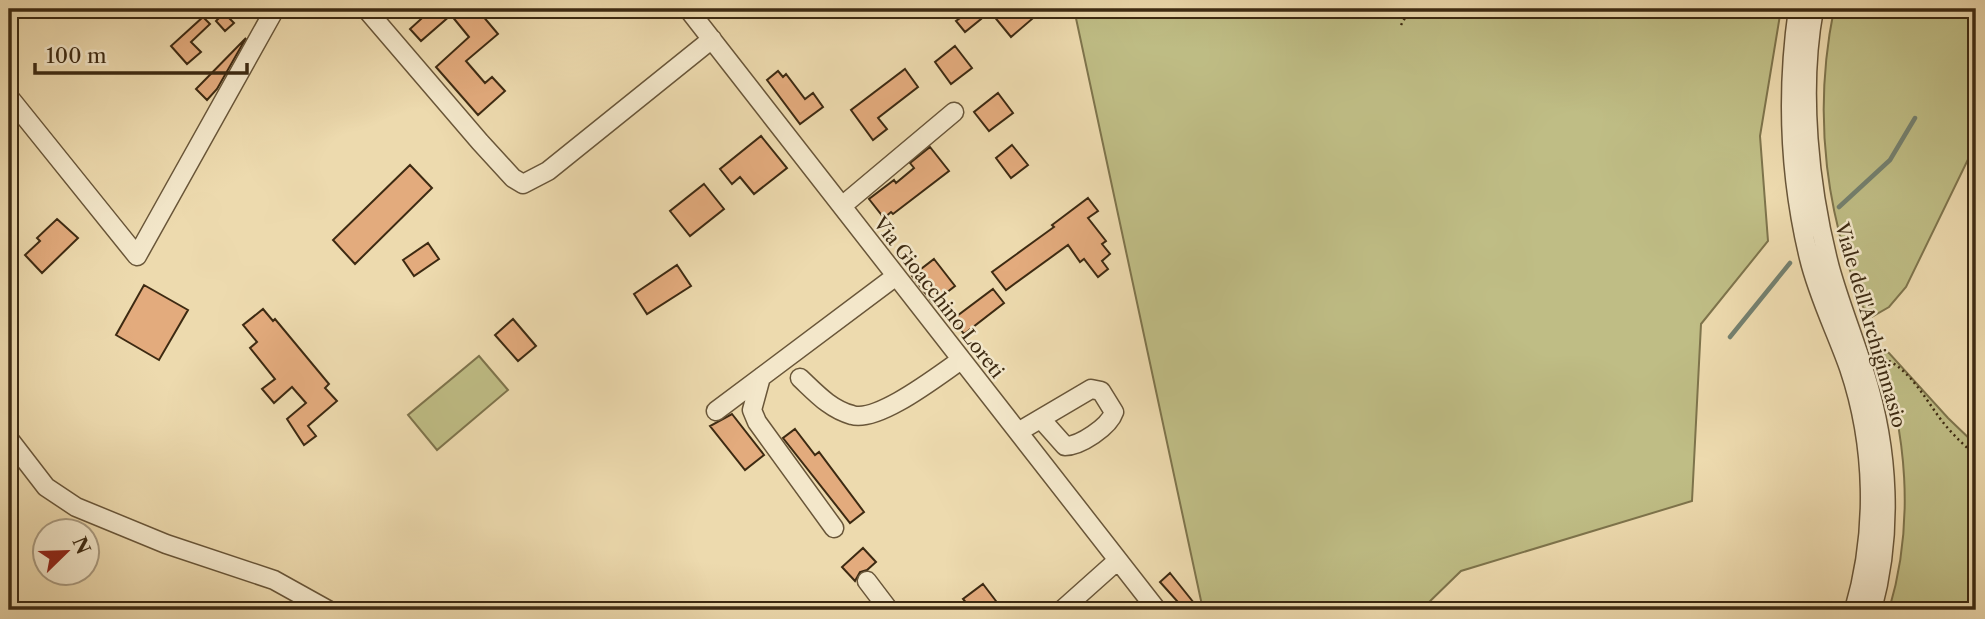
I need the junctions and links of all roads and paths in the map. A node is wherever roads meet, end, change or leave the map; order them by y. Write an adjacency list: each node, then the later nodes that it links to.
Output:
1 (275, 9): 9 (street)
2 (366, 9): 8 (street)
3 (688, 9): 8 (street, Via Gioacchino Loreti)
4 (1410, 9): 7 (path)
5 (1798, 9): 29 (street, Viale dell'Archiginnasio)
6 (1814, 9): 30 (street, Viale dell'Archiginnasio)
7 (1401, 25)
8 (712, 39): 11 (street, Via Gioacchino Loreti)
9 (9, 97)
10 (954, 112): 11 (street)
11 (842, 206): 12 (street, Via Gioacchino Loreti)
12 (896, 276): 14 (street, Via Gioacchino Loreti); 15 (street)
13 (1879, 356): 21 (path)
14 (961, 360): 16 (street); 19 (street, Via Gioacchino Loreti)
15 (761, 377): 17 (street); 22 (street)
16 (800, 378)
17 (716, 411)
18 (1041, 419): 19 (street)
19 (1017, 432): 23 (street, Via Gioacchino Loreti)
20 (9, 439): 25 (street)
21 (1976, 456)
22 (834, 528)
23 (1118, 560): 27 (street); 28 (street, Via Gioacchino Loreti)
24 (867, 581): 26 (street)
25 (328, 610)
26 (889, 610)
27 (1062, 610)
28 (1157, 610)
29 (1854, 610)
30 (1872, 610)

